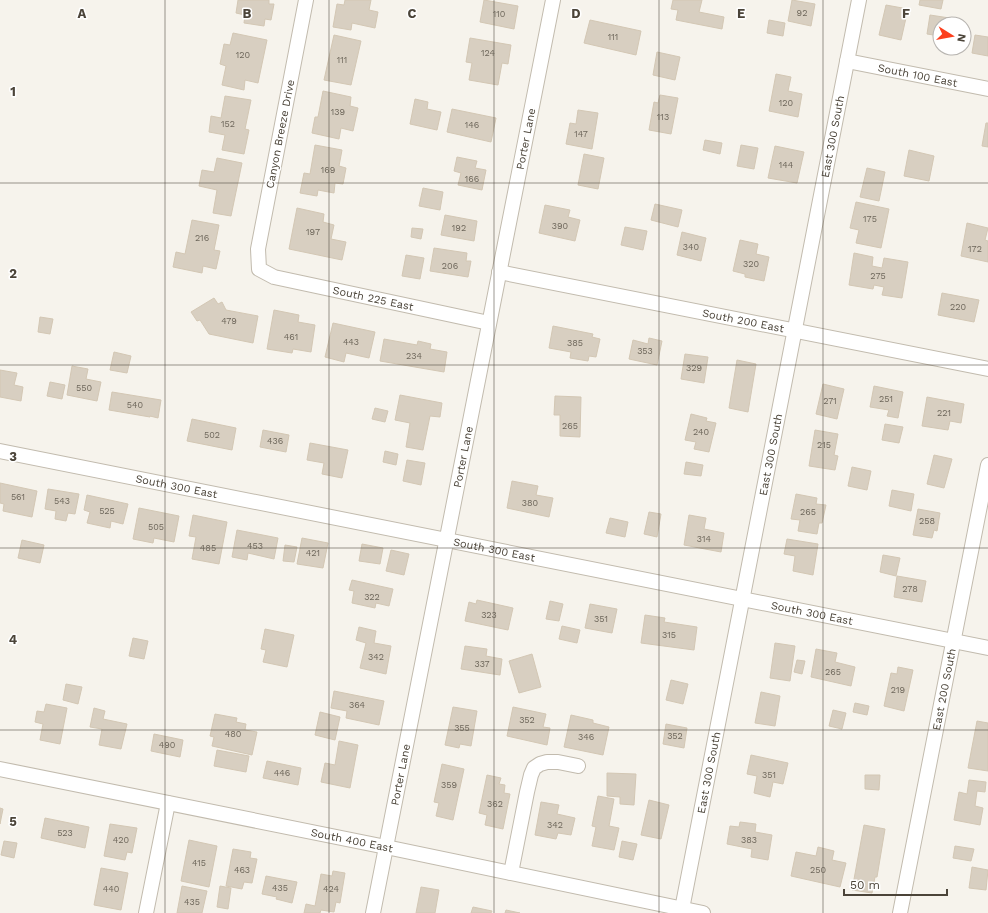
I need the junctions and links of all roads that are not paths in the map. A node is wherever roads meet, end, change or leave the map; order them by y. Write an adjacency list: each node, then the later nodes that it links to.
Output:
1 (306, 0): 6 (street, Canyon Breeze Drive)
2 (553, 0): 7 (street, Porter Lane)
3 (859, 0): 4 (street, East 300 South)
4 (847, 62): 5 (street, South 100 East); 9 (street, East 300 South)
5 (988, 89)
6 (259, 269): 8 (street, South 225 East)
7 (499, 272): 8 (street, Porter Lane); 9 (street, South 200 East)
8 (489, 323): 13 (street, Porter Lane)
9 (794, 331): 10 (street, South 200 East); 14 (street, East 300 South)
10 (988, 370)
11 (0, 451): 13 (street, South 300 East)
12 (988, 465): 15 (street, East 200 South)
13 (446, 540): 14 (street, South 300 East); 20 (street, Porter Lane)
14 (742, 599): 15 (street, South 300 East); 22 (street, East 300 South)
15 (954, 641): 16 (street, South 300 East); 26 (street, East 200 South)
16 (988, 648)
17 (578, 766): 21 (street)
18 (0, 769): 19 (street, South 400 East)
19 (168, 803): 20 (street, South 400 East); 23 (street)
20 (386, 847): 21 (street, South 400 East); 24 (street, Porter Lane)
21 (511, 873): 22 (street, South 400 East)
22 (682, 909): 25 (street, South 400 East)
23 (146, 913)
24 (373, 913)
25 (703, 913)
26 (900, 913)

